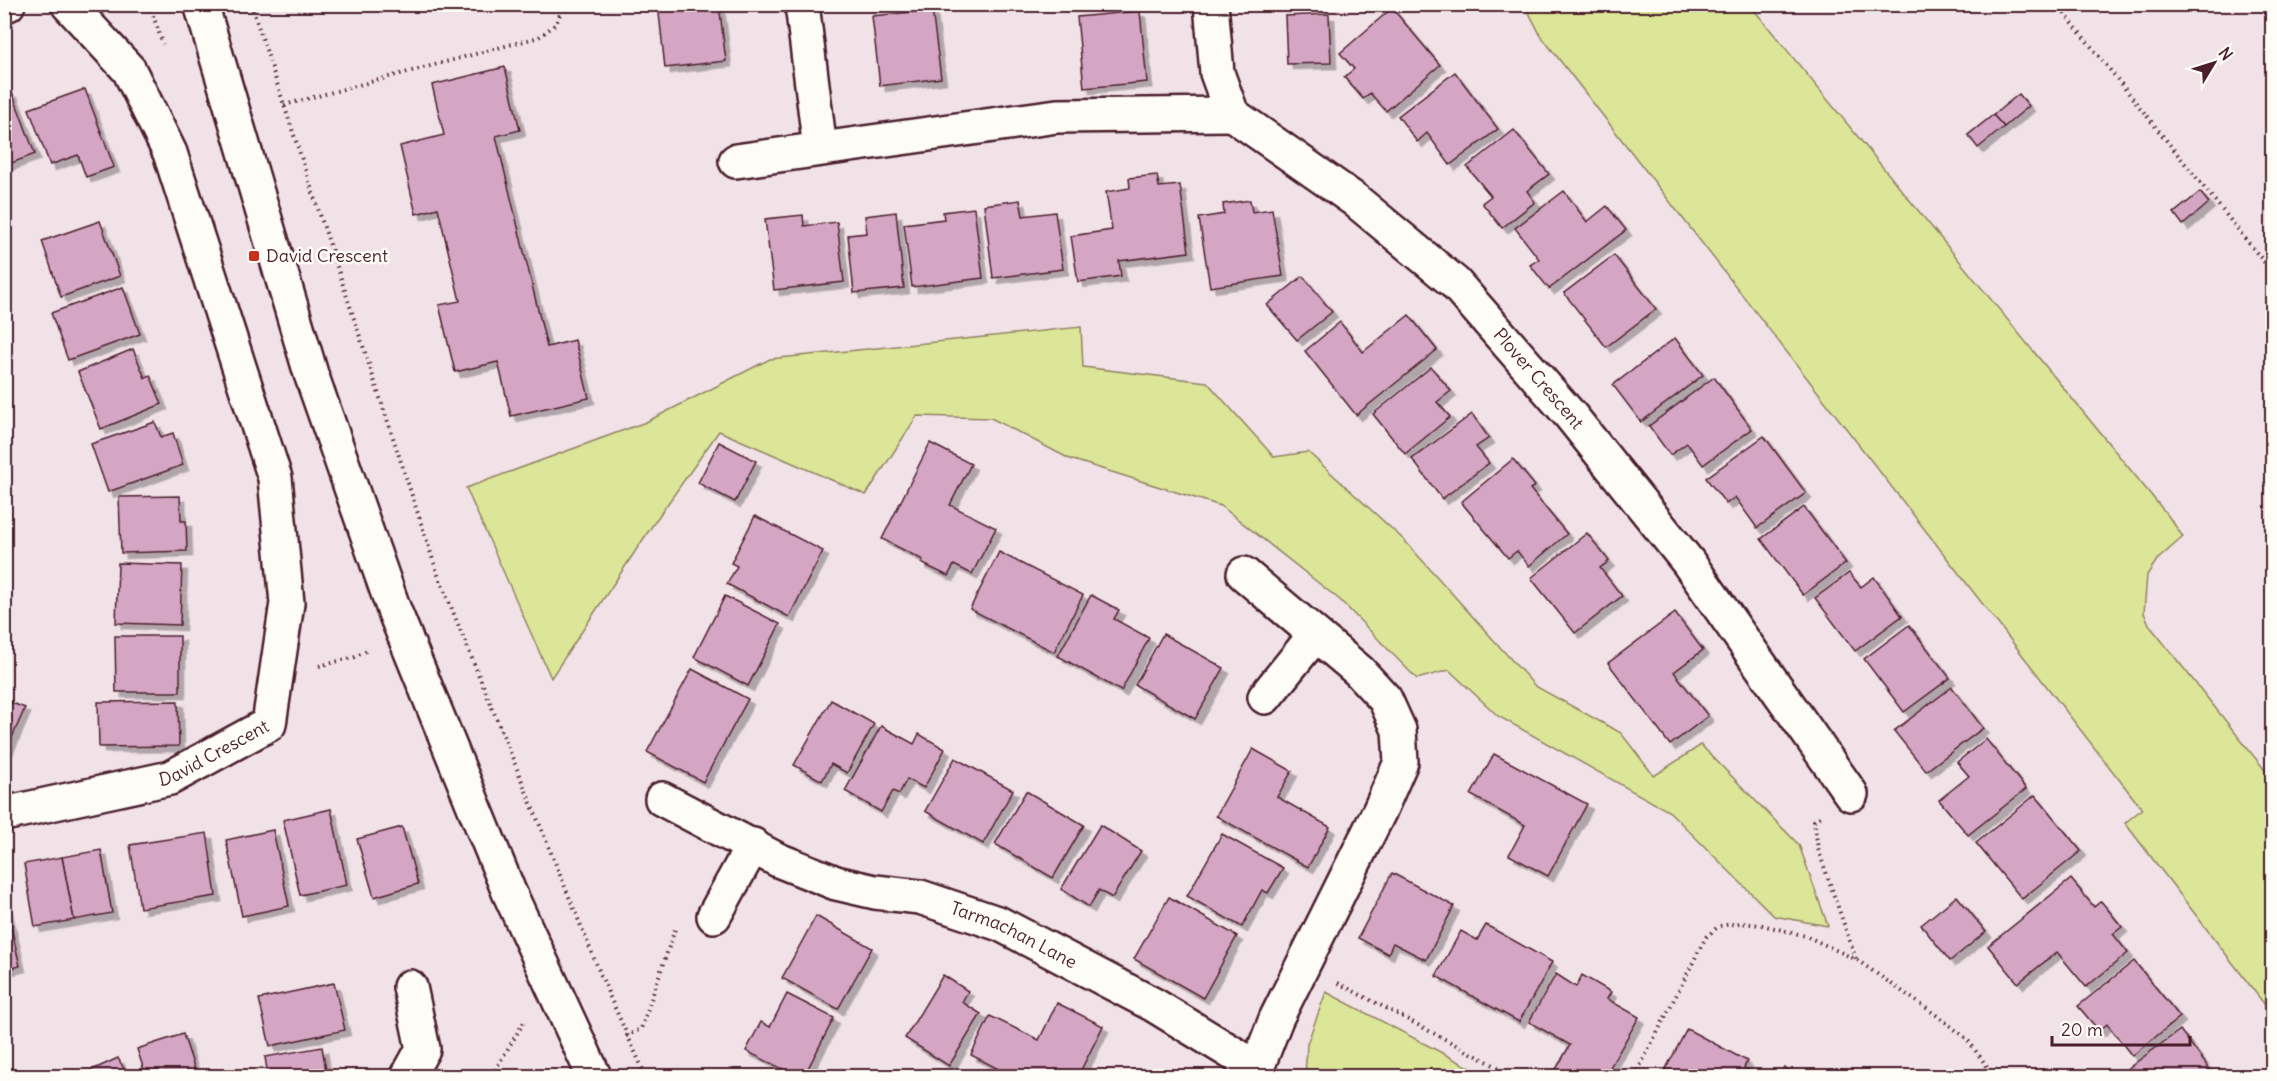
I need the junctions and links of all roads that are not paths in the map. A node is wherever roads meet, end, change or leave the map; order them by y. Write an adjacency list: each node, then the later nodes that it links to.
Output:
1 (68, 4): 13 (street, David Crescent)
2 (201, 4): 19 (street)
3 (802, 4): 6 (street)
4 (1211, 4): 5 (street)
5 (1232, 114): 6 (street); 11 (street, Plover Crescent)
6 (820, 149): 7 (street)
7 (736, 161)
8 (1244, 574): 9 (street)
9 (1315, 635): 10 (street); 17 (street)
10 (1265, 697)
11 (1851, 794)
12 (662, 799): 14 (street, Tarmachan Lane)
13 (4, 814)
14 (753, 845): 15 (street); 17 (street, Tarmachan Lane)
15 (714, 916)
16 (410, 987): 18 (street)
17 (1258, 1072)
18 (408, 1077)
19 (594, 1077)

